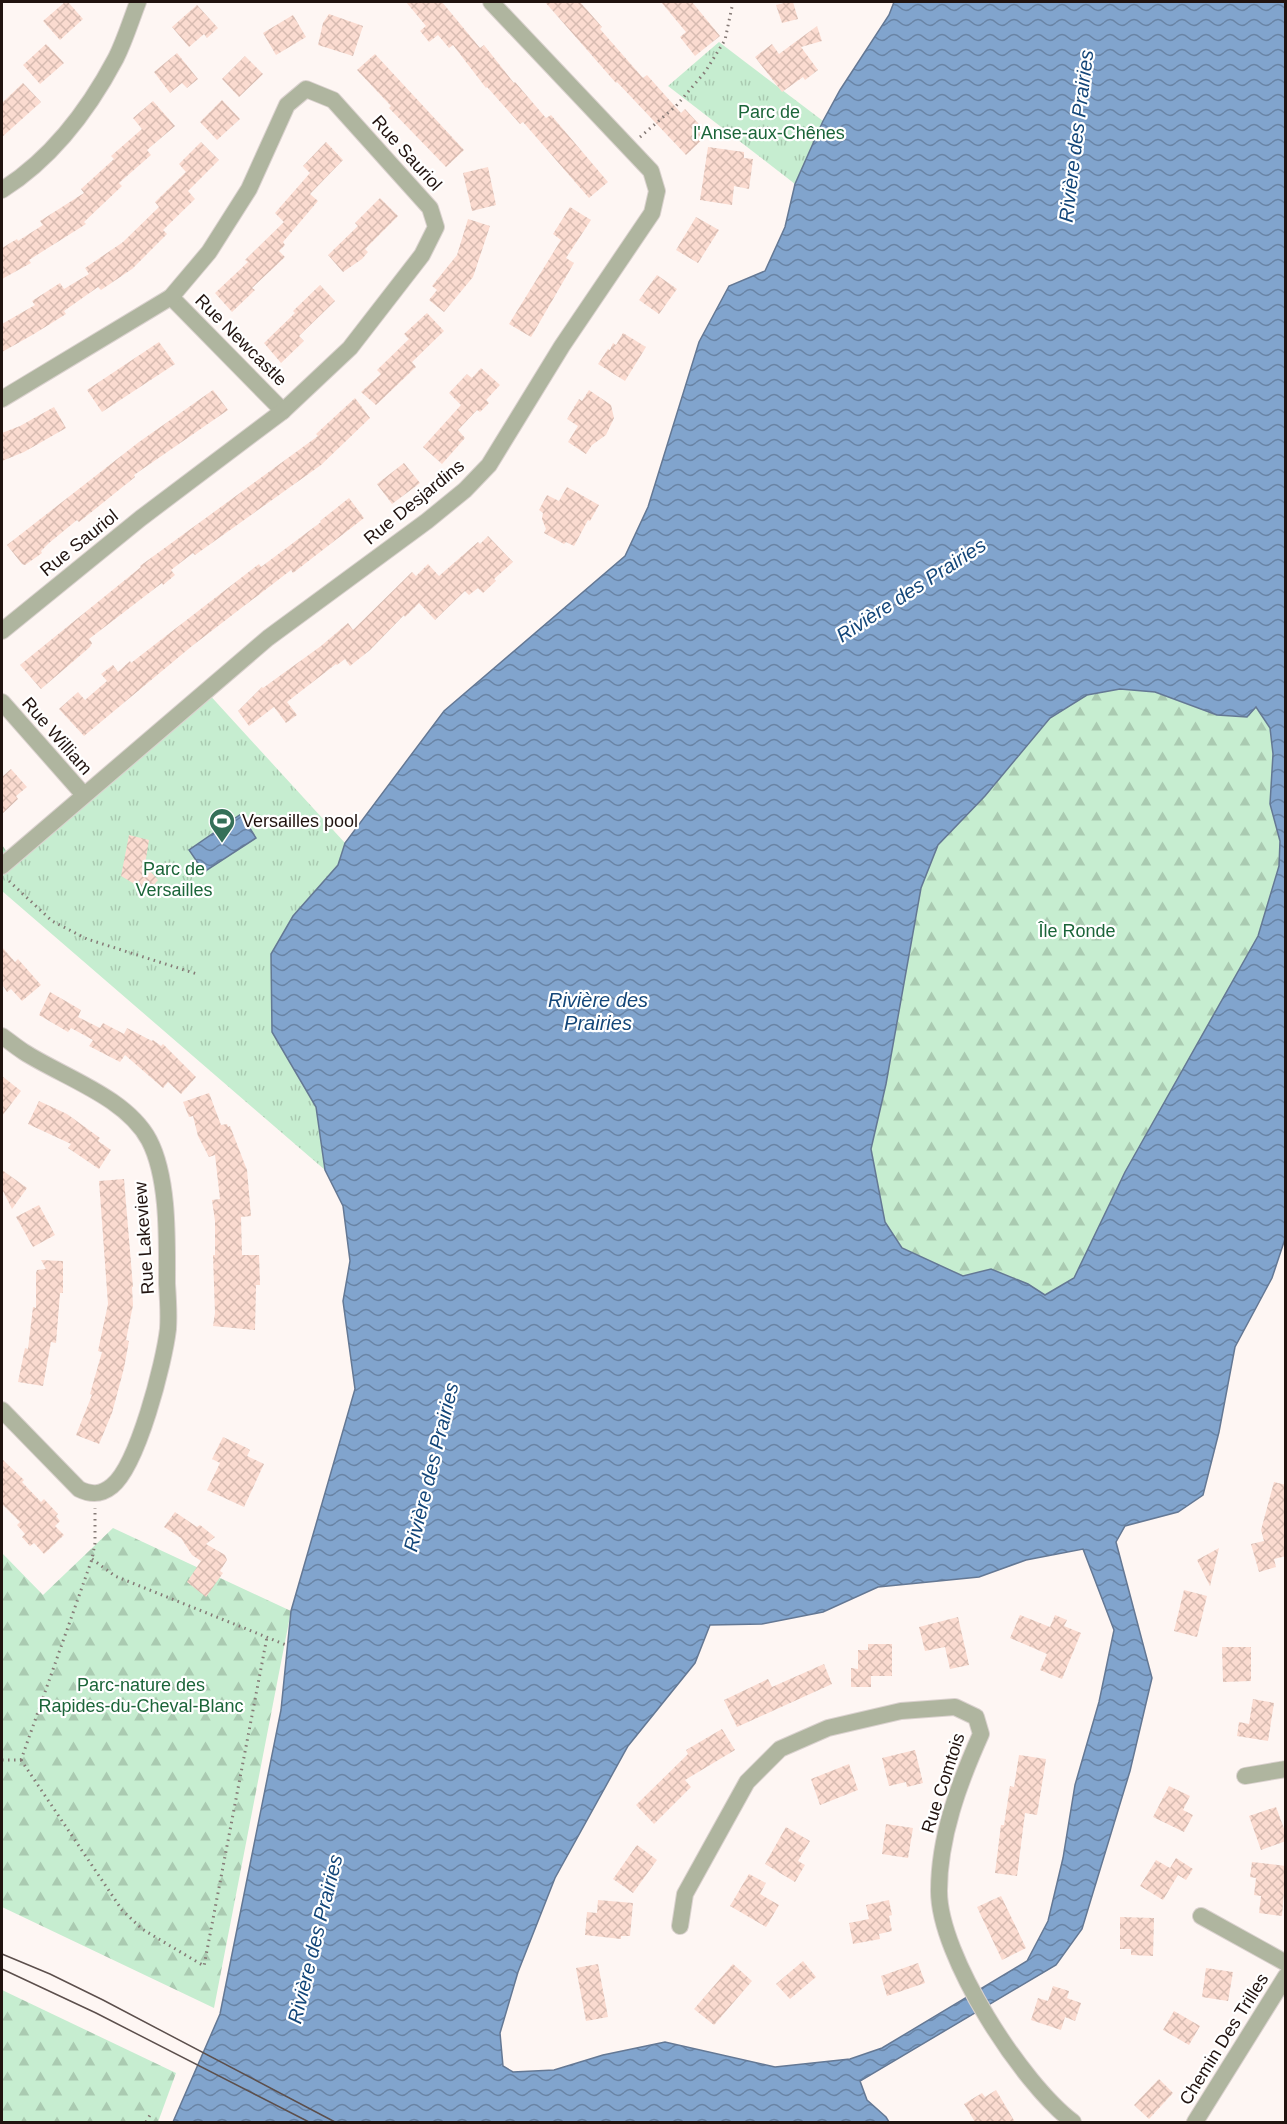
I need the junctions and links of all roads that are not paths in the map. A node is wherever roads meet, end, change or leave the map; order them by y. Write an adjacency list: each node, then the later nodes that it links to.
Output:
1 (138, 2): 3 (street)
2 (491, 2): 9 (street, Rue Desjardins)
3 (2, 190)
4 (171, 297): 5 (street, Rue Sauriol); 6 (street, Rue Newcastle); 6 (street, Rue Sauriol)
5 (2, 399)
6 (283, 411): 7 (street, Rue Sauriol)
7 (2, 631)
8 (2, 702): 9 (street, Rue William)
9 (84, 795): 10 (street, Rue Desjardins)
10 (2, 866)
11 (2, 1036): 12 (street, Rue Lakeview)
12 (2, 1410)
13 (1286, 1769): 14 (street)
14 (1245, 1776)
15 (1201, 1916): 17 (street, Chemin Des Trilles)
16 (680, 1926): 19 (street, Rue Comtois)
17 (1286, 1963)
18 (1286, 1976): 20 (street, Chemin Des Trilles)
19 (1073, 2122)
20 (1195, 2122)

